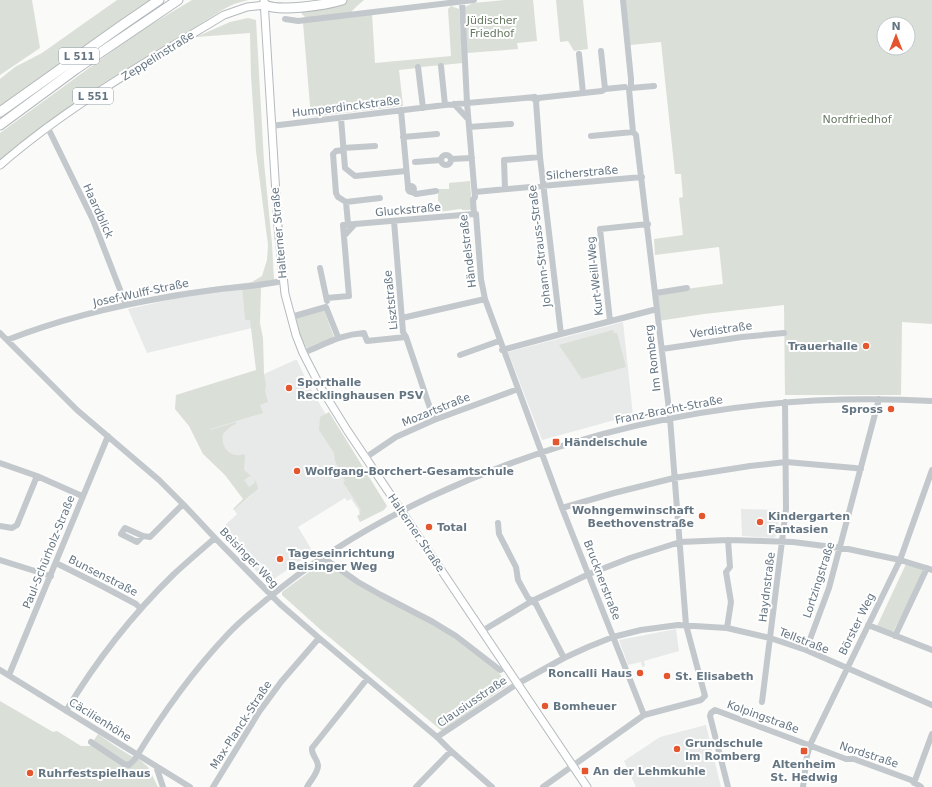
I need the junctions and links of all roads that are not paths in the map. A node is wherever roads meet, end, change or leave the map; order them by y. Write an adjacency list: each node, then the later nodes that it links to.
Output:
1 (159, 0): 25 (highway, L 511)
2 (178, 0): 29 (highway, L 511)
3 (295, 0): 4 (highway); 9 (highway)
4 (306, 0)
5 (342, 0): 9 (highway)
6 (474, 0): 8 (street)
7 (623, 0): 16 (street, Im Romberg)
8 (462, 1): 10 (street); 20 (street, Händelstraße)
9 (264, 3): 30 (main road, Zeppelinstraße / L 551); 31 (main road, Halterner Straße)
10 (285, 19)
11 (601, 51): 17 (street)
12 (579, 54): 18 (street)
13 (441, 66): 22 (street)
14 (418, 67): 23 (street)
15 (654, 86): 16 (street, Humperdinckstraße)
16 (629, 87): 17 (street, Humperdinckstraße); 33 (street, Im Romberg)
17 (605, 89): 18 (street, Humperdinckstraße)
18 (583, 93): 19 (street, Humperdinckstraße)
19 (536, 99): 20 (street, Humperdinckstraße); 39 (street, Johann-Strauss-Straße)
20 (467, 103): 21 (street, Humperdinckstraße); 27 (street, Händelstraße)
21 (454, 104): 22 (street, Humperdinckstraße); 27 (street)
22 (445, 105): 23 (street, Humperdinckstraße)
23 (423, 108): 24 (street, Humperdinckstraße)
24 (401, 110): 26 (street, Humperdinckstraße); 36 (street)
25 (0, 112)
26 (341, 118): 31 (street, Humperdinckstraße); 38 (street)
27 (468, 120): 32 (street, Händelstraße)
28 (511, 124): 32 (street)
29 (0, 125)
30 (47, 126): 42 (main road, Zeppelinstraße / L 551); 64 (street, Haardblick)
31 (271, 126): 59 (main road, Halterner Straße)
32 (469, 127): 40 (street, Händelstraße)
33 (633, 132): 35 (street); 46 (street, Im Romberg)
34 (437, 134): 36 (street)
35 (591, 136)
36 (403, 137): 45 (street)
37 (375, 146): 38 (street)
38 (343, 149): 43 (street); 44 (street)
39 (540, 156): 47 (street, Johann-Strauss-Straße); 48 (street)
40 (472, 158): 41 (street); 50 (street, Händelstraße)
41 (415, 162)
42 (0, 165)
43 (345, 168): 44 (street); 45 (street)
44 (334, 169): 52 (street)
45 (406, 171): 49 (street)
46 (642, 177): 47 (street, Silcherstraße); 56 (street, Im Romberg)
47 (543, 186): 48 (street, Silcherstraße); 72 (street, Johann-Strauss-Straße)
48 (505, 189): 50 (street, Silcherstraße)
49 (436, 192)
50 (475, 192): 53 (street, Händelstraße)
51 (380, 198): 52 (street)
52 (346, 202): 55 (street)
53 (474, 214): 54 (street, Gluckstraße); 63 (street, Händelstraße)
54 (394, 221): 55 (street, Gluckstraße); 68 (street, Lisztstraße)
55 (349, 224): 57 (street); 57 (street)
56 (648, 224): 61 (street, Im Romberg); 69 (street, Kurt-Weill-Weg)
57 (344, 236): 62 (street)
58 (320, 268): 62 (street)
59 (282, 280): 64 (street, Josef-Wulff-Straße); 67 (main road, Halterner Straße)
60 (687, 288): 61 (street)
61 (656, 293): 66 (street, Im Romberg)
62 (327, 298): 65 (street)
63 (484, 299): 68 (street); 76 (street, Händelstraße)
64 (126, 306): 75 (street, Josef-Wulff-Straße)
65 (326, 307): 67 (street); 73 (street)
66 (657, 309): 69 (street); 77 (street, Im Romberg)
67 (291, 317): 79 (main road, Halterner Straße)
68 (402, 318): 74 (street, Lisztstraße)
69 (610, 321): 72 (street)
70 (784, 333): 77 (street, Verdistraße)
71 (0, 334): 75 (street, Beisinger Weg)
72 (561, 334): 78 (street)
73 (338, 337): 74 (street); 79 (street)
74 (406, 337): 86 (street, Lisztstraße)
75 (7, 340): 87 (street, Beisinger Weg)
76 (499, 341): 78 (street, Händelstraße); 80 (street)
77 (662, 349): 85 (street, Im Romberg)
78 (502, 350): 81 (street, Händelstraße)
79 (304, 353): 89 (main road, Halterner Straße)
80 (460, 355)
81 (518, 389): 86 (street, Mozartstraße); 88 (street, Händelstraße)
82 (879, 399): 83 (street, Franz-Bracht-Straße); 84 (street, Franz-Bracht-Straße); 92 (street, Lortzingstraße)
83 (932, 401)
84 (785, 402): 85 (street, Franz-Bracht-Straße); 90 (street, Haydnstraße)
85 (670, 418): 88 (street, Franz-Bracht-Straße); 95 (street, Im Romberg)
86 (434, 420): 89 (street, Mozartstraße)
87 (108, 436): 96 (street, Paul-Schürholz-Straße); 97 (street, Beisinger Weg)
88 (542, 452): 98 (street, Brucknerstraße); 99 (street, Franz-Bracht-Straße)
89 (365, 458): 99 (main road, Halterner Straße)
90 (786, 462): 92 (street); 95 (street); 106 (street, Haydnstraße)
91 (0, 464): 94 (street)
92 (860, 469): 107 (street, Lortzingstraße)
93 (932, 470): 110 (street, Börster Weg)
94 (38, 476): 96 (street); 101 (street)
95 (674, 478): 98 (street); 105 (street, Im Romberg)
96 (82, 496): 111 (street, Paul-Schürholz-Straße)
97 (183, 504): 102 (street); 103 (street, Beisinger Weg)
98 (562, 508): 113 (street, Brucknerstraße)
99 (400, 511): 108 (street, Franz-Bracht-Straße); 121 (main road, Halterner Straße)
100 (498, 523): 116 (street)
101 (0, 526)
102 (142, 536)
103 (215, 538): 115 (street, Beisinger Weg); 117 (street)
104 (728, 540): 105 (street); 106 (street); 120 (street)
105 (680, 542): 113 (street); 118 (street, Im Romberg)
106 (782, 542): 107 (street); 125 (street, Haydnstraße)
107 (840, 548): 110 (street); 126 (street, Lortzingstraße)
108 (322, 557): 115 (street, Franz-Bracht-Straße); 129 (street)
109 (0, 560): 114 (street)
110 (900, 560): 112 (street); 119 (street, Börster Weg)
111 (56, 563): 114 (street, Paul-Schürholz-Straße); 117 (street, Bunsenstraße)
112 (930, 569): 122 (street)
113 (589, 574): 116 (street); 123 (street, Brucknerstraße)
114 (51, 576): 132 (street, Paul-Schürholz-Straße)
115 (272, 595): 124 (street, Beisinger Weg); 144 (street, Franz-Bracht-Straße)
116 (532, 601): 121 (street); 128 (street)
117 (141, 609): 137 (street)
118 (686, 625): 120 (street, Tellstraße); 123 (street, Tellstraße); 138 (street, Im Romberg)
119 (868, 625): 122 (street); 130 (street, Börster Weg)
120 (727, 628): 125 (street, Tellstraße)
121 (482, 630): 129 (main road, Halterner Straße)
122 (895, 636): 127 (street)
123 (613, 637): 128 (street, Clausiusstraße); 138 (street, Brucknerstraße)
124 (318, 638): 133 (street, Beisinger Weg); 150 (street, Max-Planck-Straße)
125 (770, 638): 126 (street, Tellstraße); 135 (street, Haydnstraße)
126 (806, 650): 130 (street, Tellstraße)
127 (932, 650)
128 (564, 658): 134 (street, Clausiusstraße)
129 (506, 667): 134 (main road, Halterner Straße)
130 (846, 669): 136 (street, Tellstraße); 142 (street, Börster Weg)
131 (0, 670): 132 (street, Cäcilienhöhe)
132 (9, 675): 137 (street, Cäcilienhöhe)
133 (367, 678): 140 (street, Beisinger Weg); 151 (street)
134 (517, 684): 140 (street, Clausiusstraße); 146 (main road, Halterner Straße)
135 (762, 702)
136 (932, 705)
137 (66, 710): 144 (street, Cäcilienhöhe)
138 (644, 715): 146 (street)
139 (932, 734): 147 (street)
140 (437, 737): 143 (street, Beisinger Weg)
141 (91, 742): 144 (street)
142 (810, 745): 147 (street, Nordstraße); 156 (street, Kolpingstraße); 157 (street, Börster Weg)
143 (451, 751): 152 (street); 153 (street, Beisinger Weg)
144 (138, 755): 145 (street, Cäcilienhöhe)
145 (156, 766): 148 (street); 149 (street, Cäcilienhöhe)
146 (573, 766): 154 (street); 155 (main road, Halterner Straße)
147 (914, 783): 158 (street, Nordstraße)
148 (163, 787)
149 (190, 787)
150 (213, 787)
151 (307, 787)
152 (416, 787)
153 (492, 787)
154 (543, 787)
155 (587, 787)
156 (728, 787)
157 (803, 787)
158 (921, 787)

